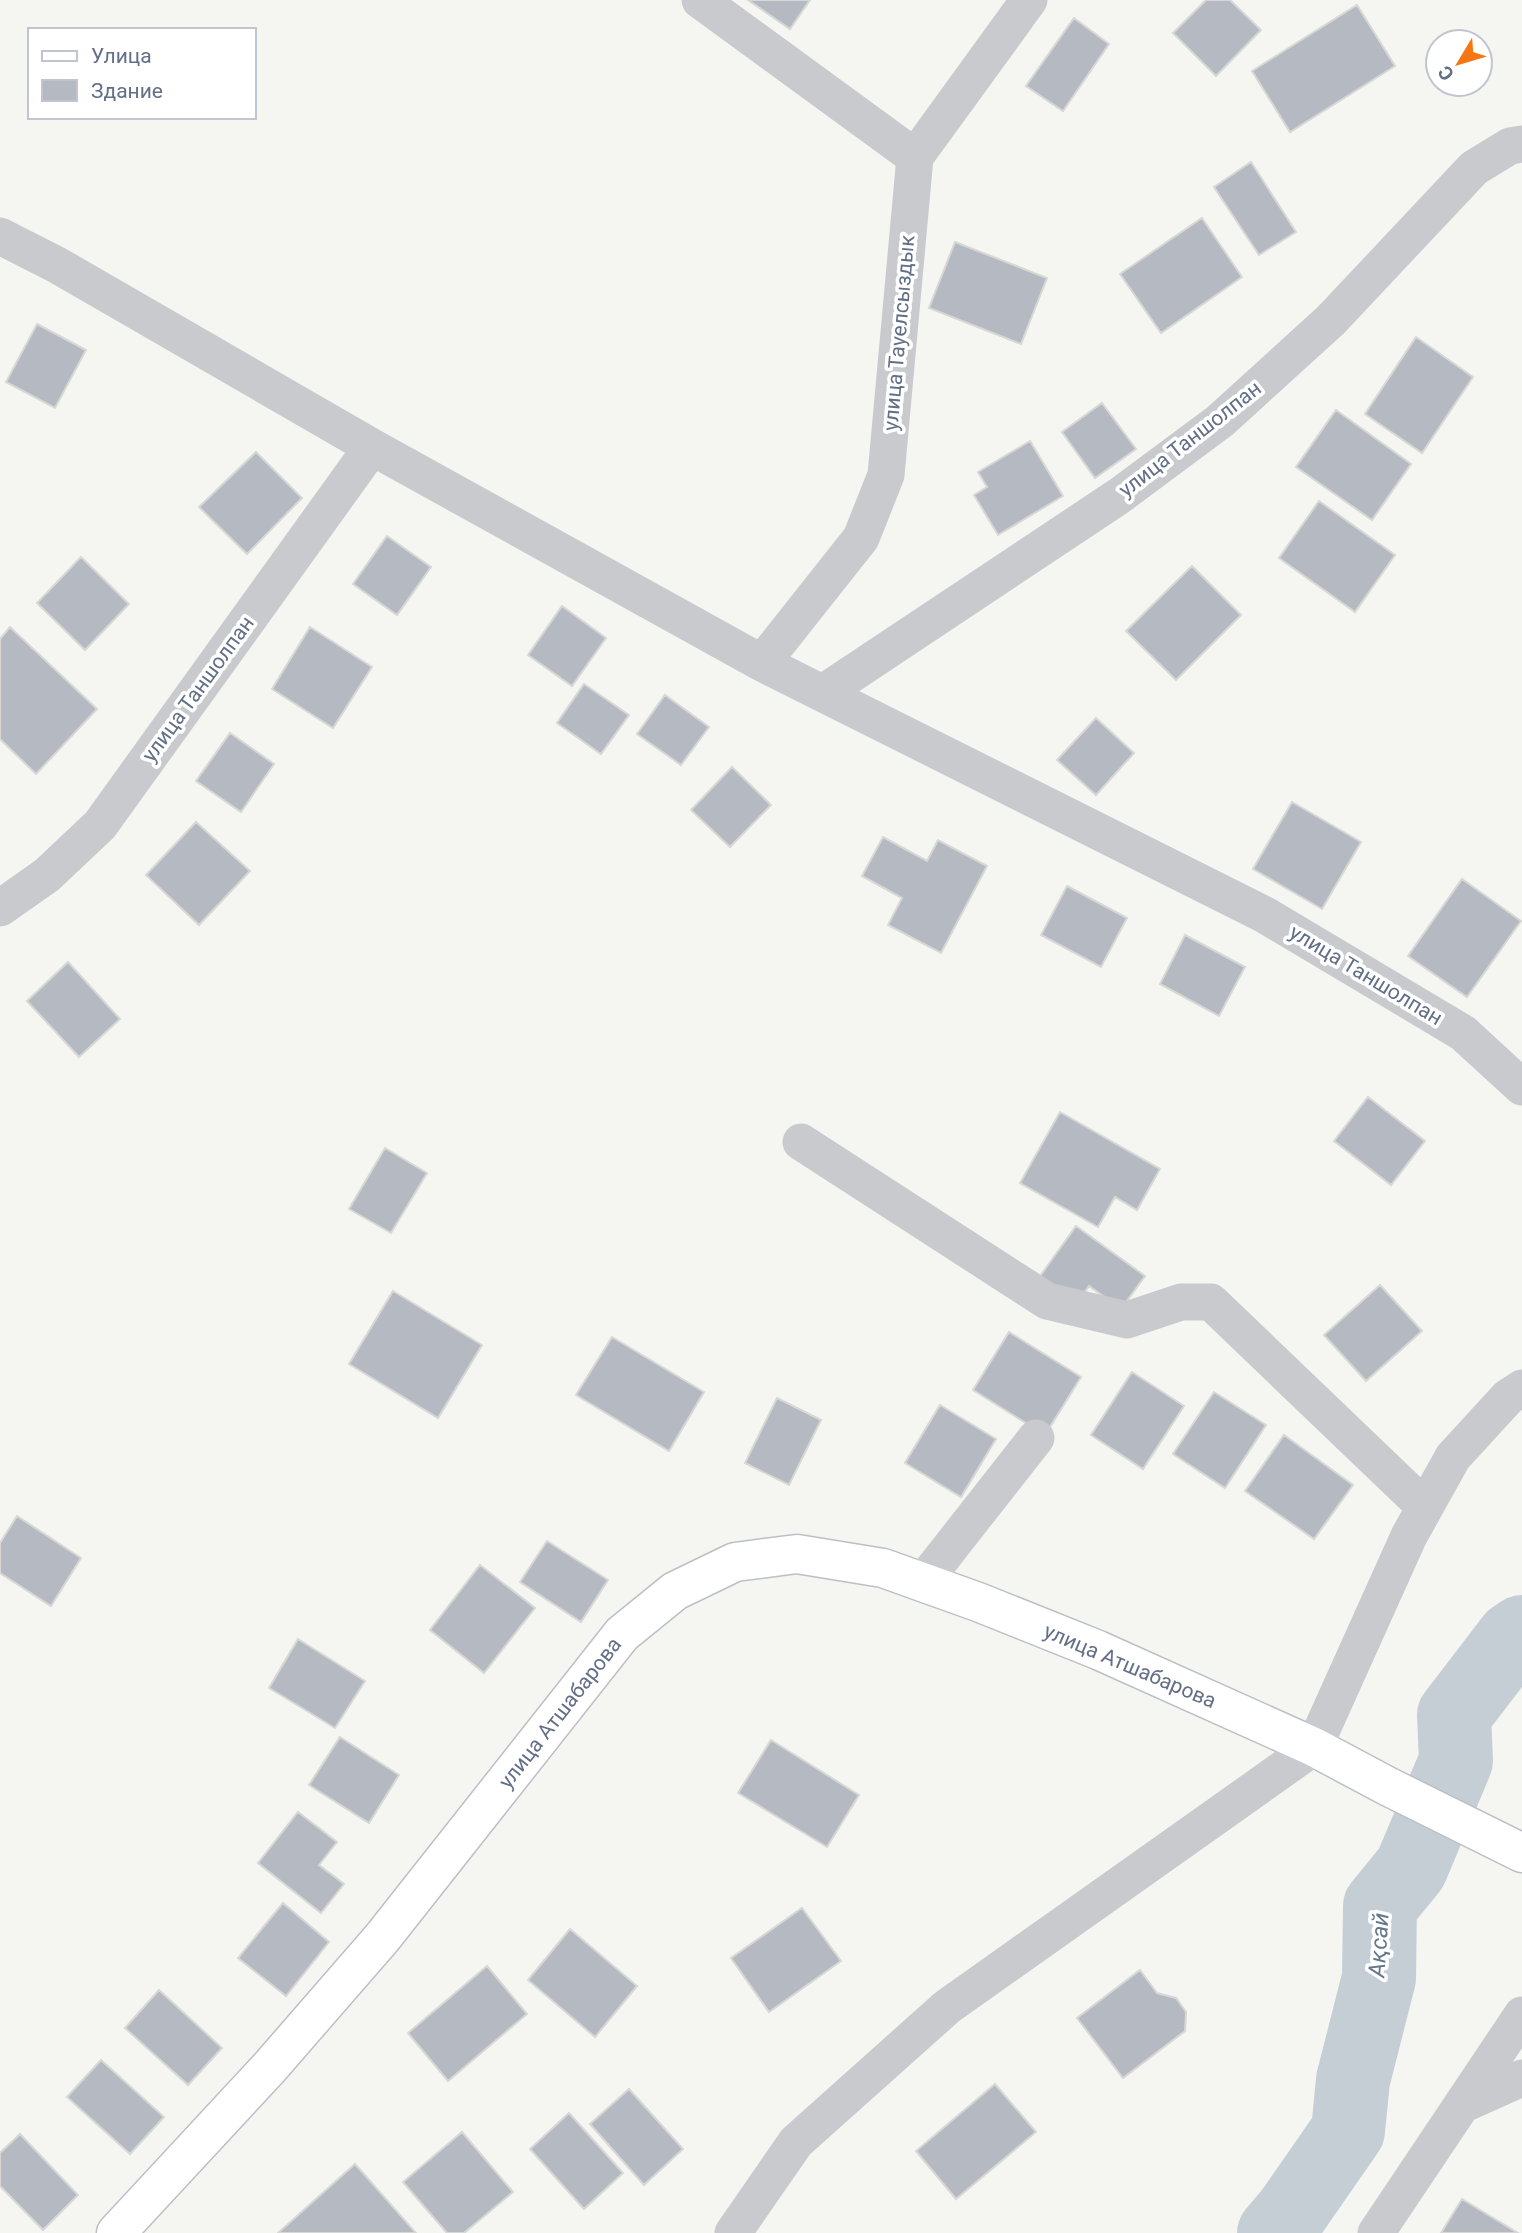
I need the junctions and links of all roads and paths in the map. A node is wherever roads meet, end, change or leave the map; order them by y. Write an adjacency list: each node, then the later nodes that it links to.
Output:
1 (700, 0): 4 (street)
2 (1029, 0): 4 (street)
3 (1522, 144): 8 (street, улица Таншолпан)
4 (915, 157): 7 (street, улица Тауелсыздык)
5 (0, 236): 6 (street, улица Таншолпан)
6 (372, 447): 7 (street, улица Таншолпан); 9 (street, улица Таншолпан)
7 (762, 663): 8 (street, улица Таншолпан)
8 (823, 693): 10 (street, улица Таншолпан)
9 (0, 908)
10 (1522, 1087)
11 (801, 1142): 14 (street)
12 (1522, 1388): 14 (street)
13 (1036, 1438): 15 (street)
14 (1425, 1507): 16 (street)
15 (923, 1582): 16 (main road, улица Атшабарова); 21 (main road, улица Атшабарова)
16 (1314, 1747): 17 (main road, улица Атшабарова); 22 (street)
17 (1515, 1849)
18 (1522, 2015): 20 (street)
19 (1522, 2078): 20 (street)
20 (1462, 2105): 23 (street)
21 (116, 2233)
22 (733, 2233)
23 (1376, 2233)

